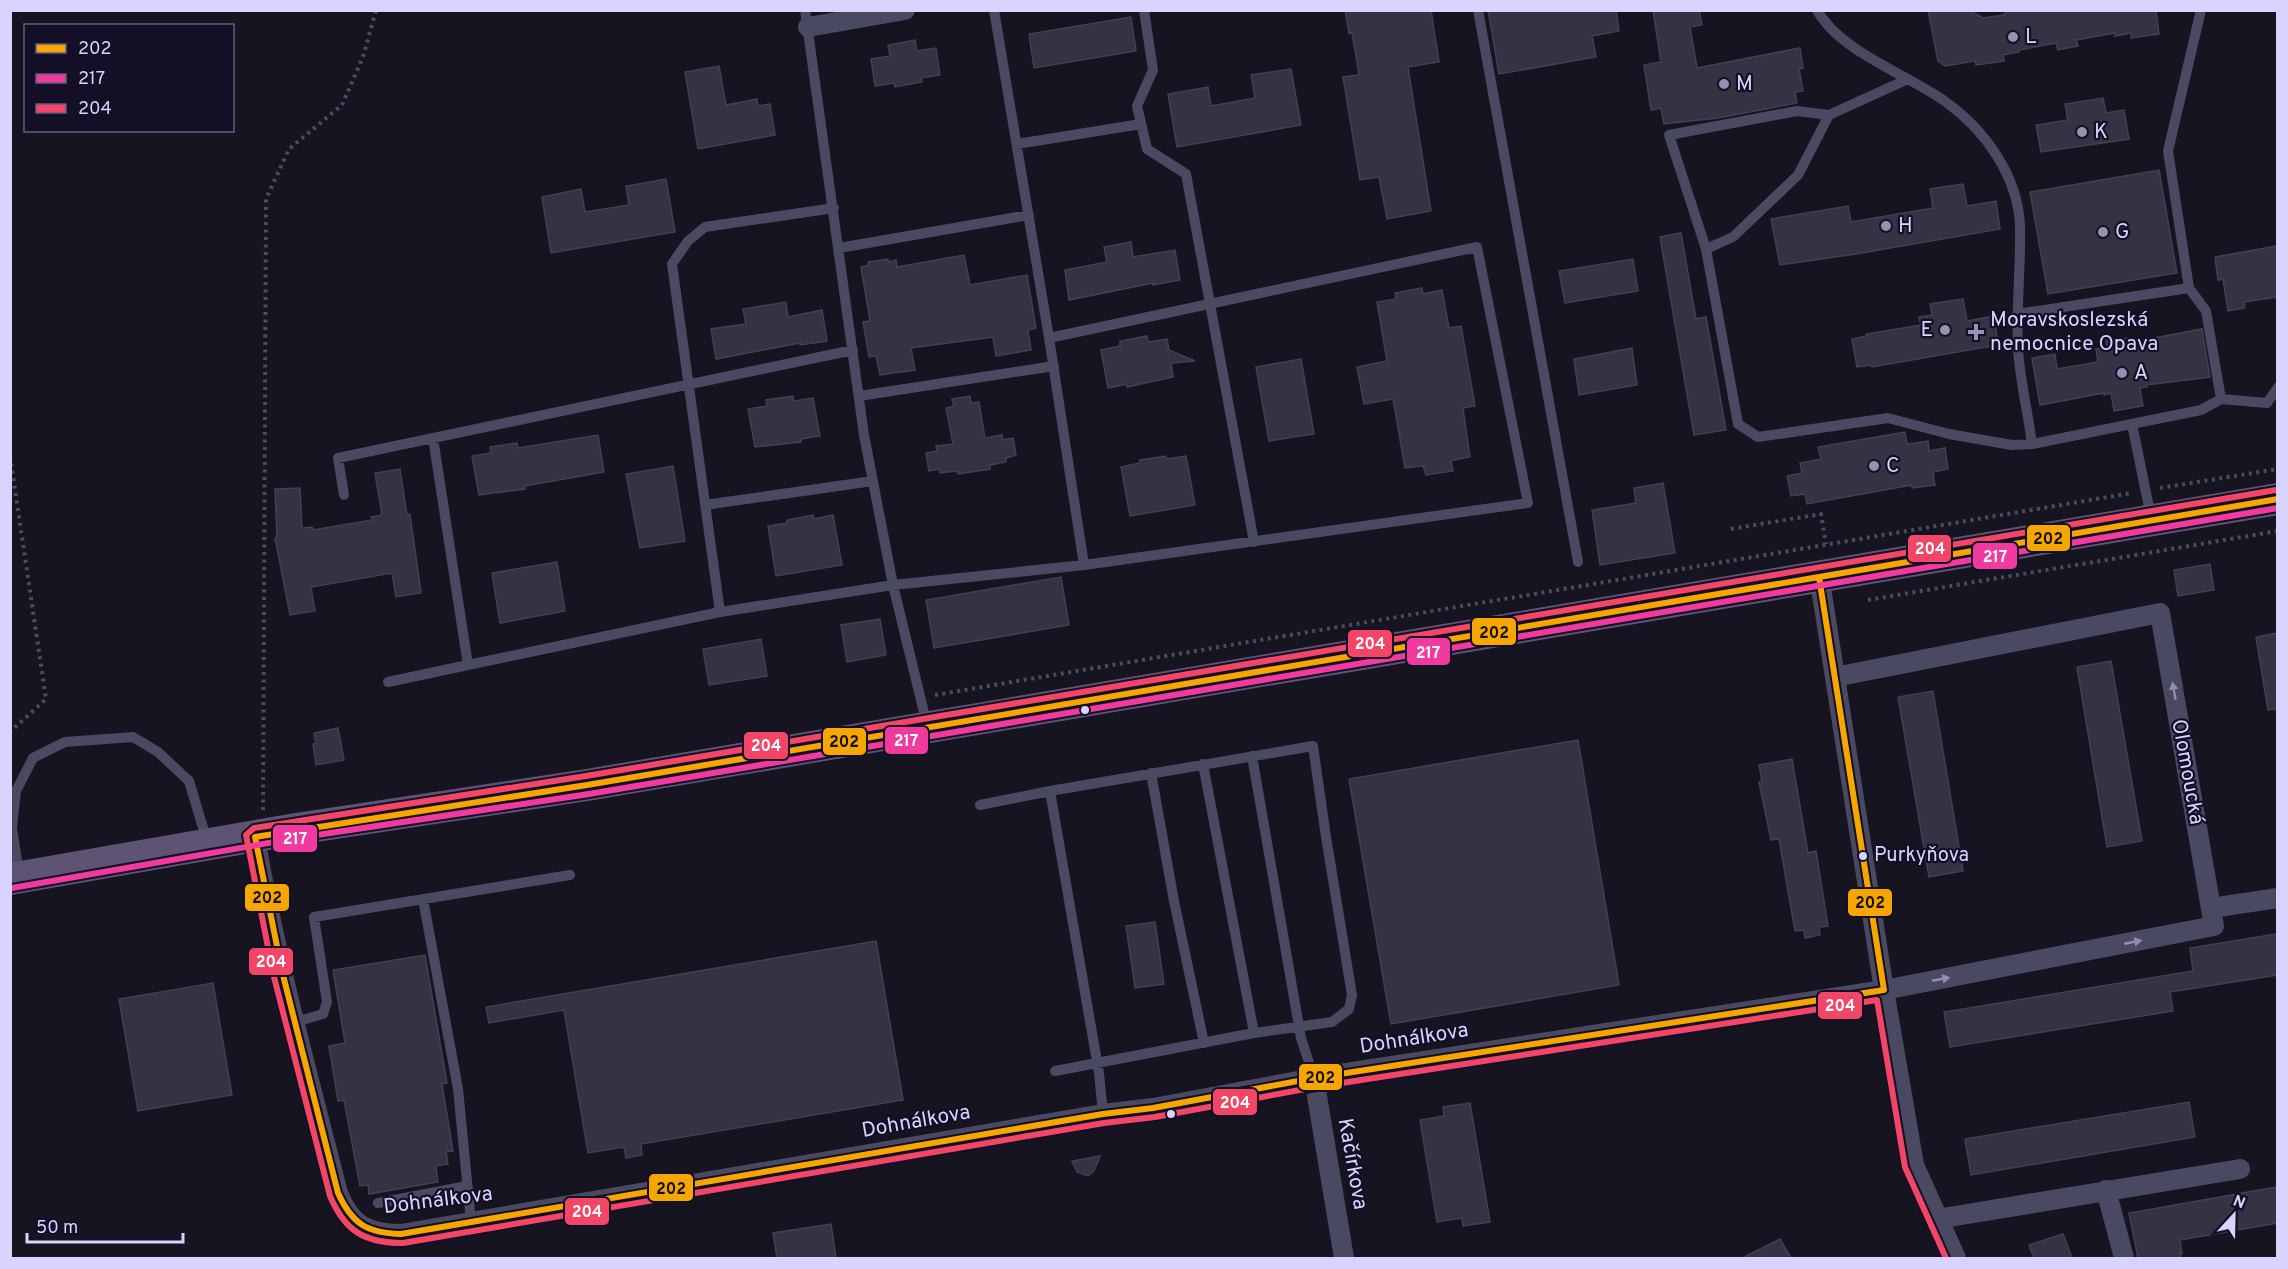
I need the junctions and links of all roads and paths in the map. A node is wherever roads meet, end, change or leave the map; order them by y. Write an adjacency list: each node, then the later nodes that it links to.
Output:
1 (376, 10): 57 (path)
2 (905, 10): 8 (street)
3 (994, 10): 12 (lane)
4 (1144, 10): 11 (lane)
5 (1478, 10): 41 (lane)
6 (1818, 10): 9 (lane)
7 (2201, 10): 17 (lane)
8 (807, 19): 13 (lane)
9 (1908, 79): 10 (lane); 19 (lane)
10 (1829, 115): 16 (lane); 16 (lane)
11 (1141, 124): 12 (lane); 18 (lane)
12 (1017, 144): 14 (lane)
13 (834, 208): 15 (lane); 23 (lane)
14 (1029, 215): 15 (lane); 20 (lane)
15 (839, 248): 21 (lane)
16 (1706, 249): 29 (lane)
17 (2189, 288): 19 (lane); 26 (lane)
18 (1209, 304): 20 (lane); 39 (lane); 39 (lane)
19 (2017, 314): 29 (lane)
20 (1049, 338): 22 (lane)
21 (853, 350): 23 (lane); 25 (lane)
22 (1054, 366): 25 (lane); 42 (lane)
23 (689, 384): 28 (lane); 35 (lane)
24 (2277, 387): 26 (lane)
25 (859, 396): 32 (lane)
26 (2221, 399): 27 (lane)
27 (2132, 424): 29 (lane); 36 (lane)
28 (434, 438): 33 (lane); 47 (lane)
29 (2032, 444)
30 (10, 456): 51 (path)
31 (2277, 469): 36 (path)
32 (873, 481): 35 (lane); 44 (lane)
33 (344, 495)
34 (2277, 499): 36 (main road)
35 (705, 505): 46 (lane)
36 (2148, 506): 40 (path); 43 (main road)
37 (1731, 529): 40 (path)
38 (2277, 531): 45 (path)
39 (1254, 542): 42 (lane)
40 (1826, 544): 50 (path)
41 (1578, 562)
42 (1084, 565): 44 (lane)
43 (1819, 575): 48 (street); 50 (main road)
44 (893, 585): 46 (lane); 50 (lane)
45 (1868, 600)
46 (720, 612): 47 (lane)
47 (468, 665): 49 (lane)
48 (1835, 677): 63 (street, Olomoucká, one-way to 48); 64 (street)
49 (388, 682)
50 (923, 712): 57 (main road)
51 (10, 732)
52 (1252, 756): 53 (lane); 66 (lane); 66 (lane)
53 (1203, 764): 54 (lane); 67 (lane)
54 (1151, 773): 55 (lane); 68 (lane)
55 (1050, 791): 56 (lane); 69 (lane)
56 (980, 805)
57 (259, 836): 58 (main road); 65 (street, Dohnálkova)
58 (208, 844): 60 (main road); 60 (lane)
59 (570, 875): 62 (lane)
60 (15, 878)
61 (2277, 898): 63 (street)
62 (423, 899): 65 (lane); 74 (lane)
63 (2211, 908): 64 (street, one-way to 63)
64 (1884, 990): 71 (street, Dohnálkova); 77 (street)
65 (295, 1022): 78 (street, Dohnálkova)
66 (1299, 1026): 67 (lane); 71 (lane)
67 (1254, 1033): 68 (lane)
68 (1204, 1043): 69 (lane)
69 (1097, 1062): 70 (lane); 72 (lane)
70 (1055, 1071)
71 (1314, 1078): 72 (street, Dohnálkova); 79 (street, Kačírkova)
72 (1103, 1114): 78 (street, Dohnálkova)
73 (2240, 1168): 75 (street)
74 (467, 1186): 76 (lane); 78 (lane)
75 (2106, 1190): 77 (street); 81 (street)
76 (378, 1203)
77 (1937, 1219): 80 (street)
78 (471, 1222)
79 (1344, 1258)
80 (1956, 1258)
81 (2124, 1258)

